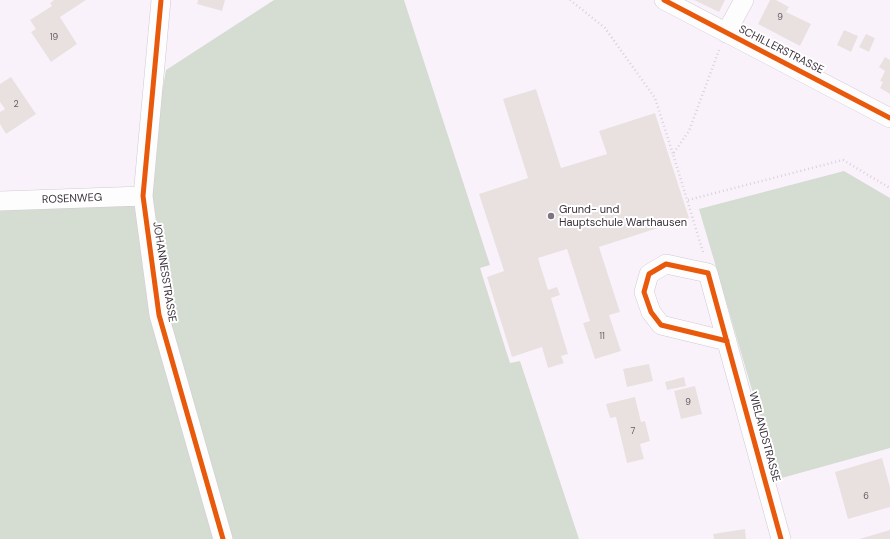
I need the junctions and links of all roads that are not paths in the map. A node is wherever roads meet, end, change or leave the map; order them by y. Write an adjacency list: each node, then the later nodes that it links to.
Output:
1 (161, 0): 6 (street, JOHANNESSTRASSE)
2 (664, 0): 4 (street, SCHILLERSTRASSE)
3 (744, 0): 4 (street)
4 (726, 33): 5 (street, SCHILLERSTRASSE)
5 (890, 118)
6 (143, 196): 7 (street, ROSENWEG); 9 (street, JOHANNESSTRASSE)
7 (0, 201)
8 (728, 341): 8 (street, WIELANDSTRASSE); 10 (street, WIELANDSTRASSE)
9 (223, 539)
10 (780, 539)

